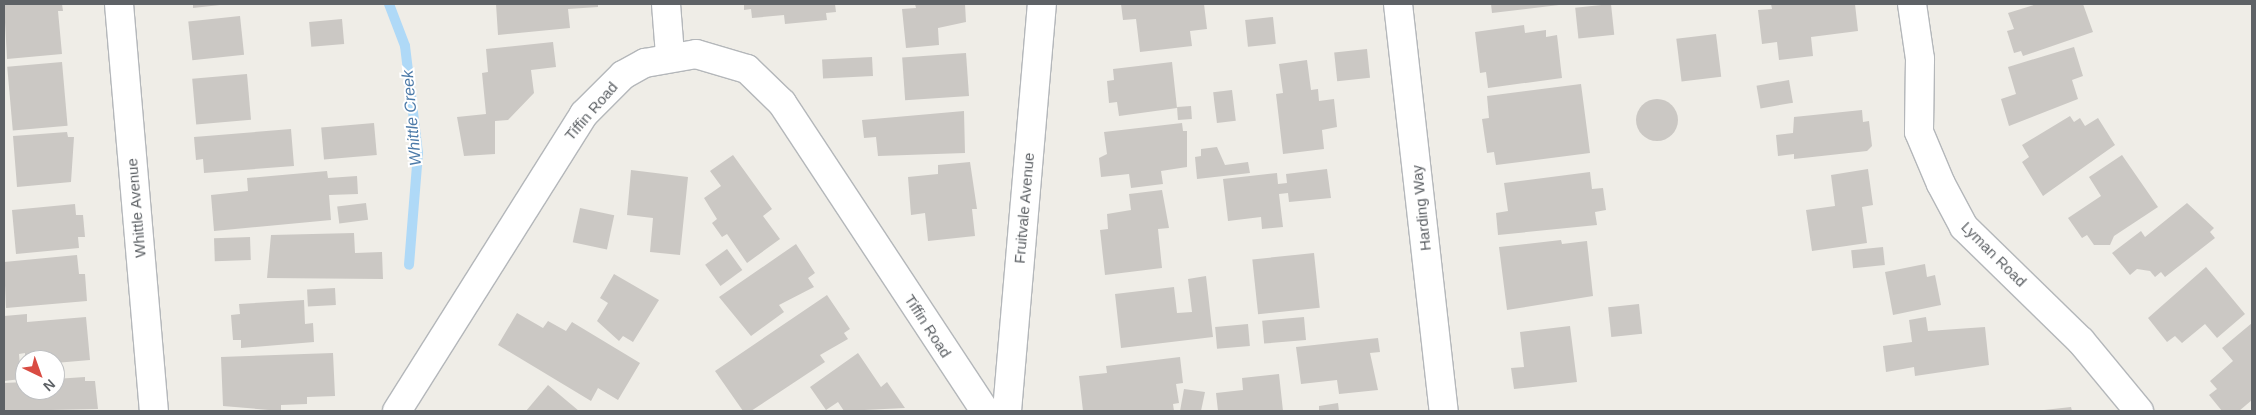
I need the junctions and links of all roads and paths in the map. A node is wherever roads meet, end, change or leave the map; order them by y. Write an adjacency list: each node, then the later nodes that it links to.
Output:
1 (119, 4): 7 (street, Whittle Avenue)
2 (666, 4): 6 (street)
3 (1042, 4): 10 (street, Fruitvale Avenue)
4 (1398, 4): 11 (street, Harding Way)
5 (1912, 4): 12 (street, Lyman Road)
6 (670, 56): 8 (street, Tiffin Road); 9 (street, Tiffin Road)
7 (154, 411)
8 (397, 411)
9 (985, 411)
10 (1007, 411)
11 (1444, 411)
12 (2139, 411)

